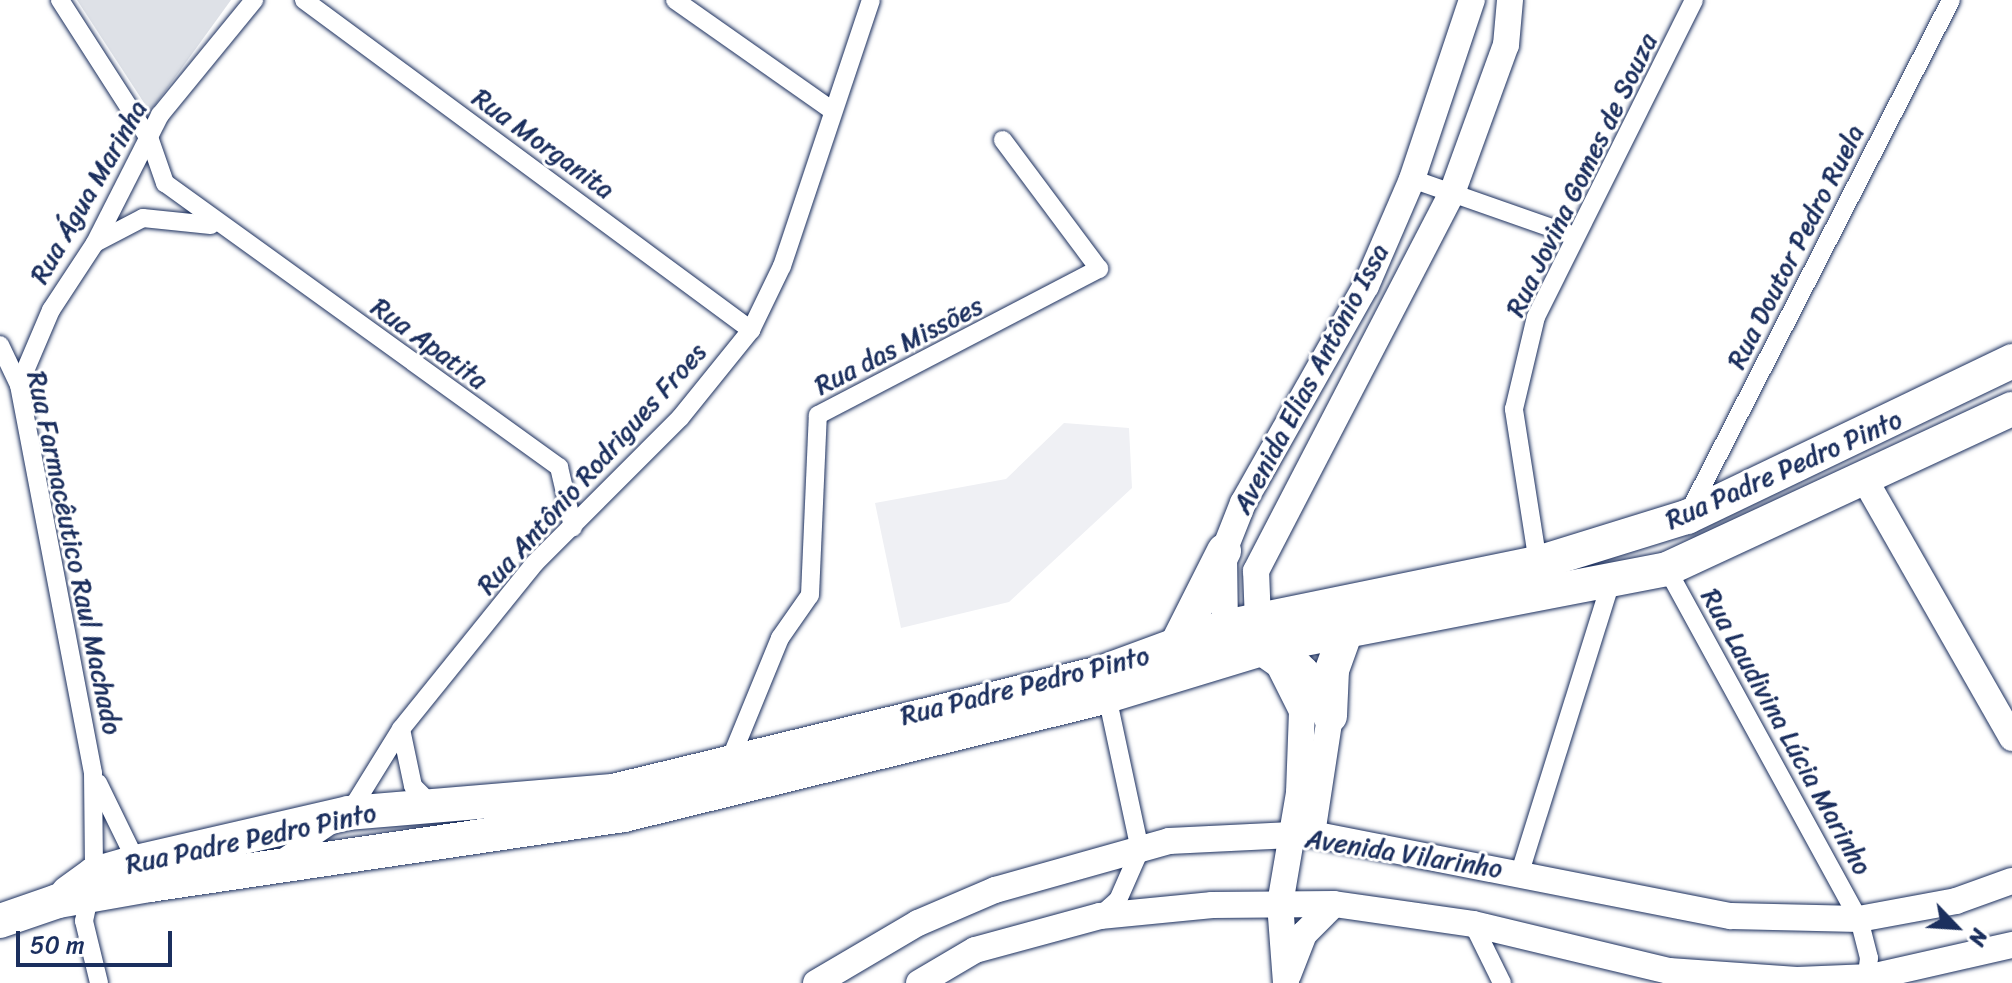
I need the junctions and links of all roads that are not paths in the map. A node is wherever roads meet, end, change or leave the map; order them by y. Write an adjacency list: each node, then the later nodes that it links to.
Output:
1 (60, 0): 11 (street, Rua Apatita)
2 (254, 0): 11 (street, Rua Água Marinha)
3 (304, 0): 18 (street, Rua Morganita)
4 (675, 0): 10 (street)
5 (871, 0): 10 (street, Rua Antônio Rodrigues Froes)
6 (1472, 0): 13 (main road, Avenida Elias Antônio Issa)
7 (1510, 0): 14 (main road, Avenida Elias Antônio Issa)
8 (1694, 0): 16 (street, Rua Jovina Gomes de Souza)
9 (1951, 0): 24 (street, Rua Doutor Pedro Ruela)
10 (833, 111): 18 (street, Rua Antônio Rodrigues Froes)
11 (150, 140): 15 (street, Rua Apatita); 17 (street, Rua Água Marinha)
12 (1003, 140): 38 (street, Rua das Missões)
13 (1412, 179): 14 (street); 26 (main road, Avenida Elias Antônio Issa)
14 (1452, 193): 16 (street); 32 (main road, Avenida Elias Antônio Issa)
15 (218, 227): 17 (street, Rua Apatita); 25 (street, Rua Apatita)
16 (1575, 236): 27 (street, Rua Jovina Gomes de Souza)
17 (95, 243): 21 (street, Rua Água Marinha)
18 (751, 330): 25 (street, Rua Antônio Rodrigues Froes)
19 (0, 345): 21 (street, Rua Farmacêutico Raul Machado)
20 (2012, 361): 24 (highway, Rua Padre Pedro Pinto)
21 (19, 385): 39 (street, Rua Farmacêutico Raul Machado)
22 (2012, 409): 23 (highway, Rua Padre Pedro Pinto)
23 (1865, 480): 28 (highway, Rua Padre Pedro Pinto); 37 (main road)
24 (1687, 517): 27 (highway, Rua Padre Pedro Pinto)
25 (573, 527): 36 (street, Rua Antônio Rodrigues Froes)
26 (1224, 551): 30 (main road, Avenida Elias Antônio Issa); 33 (highway)
27 (1538, 563): 32 (highway, Rua Padre Pedro Pinto)
28 (1667, 569): 29 (highway, Rua Padre Pedro Pinto); 52 (street, Rua Laudivina Lúcia Marinho)
29 (1612, 578): 31 (highway, Rua Padre Pedro Pinto); 44 (street)
30 (1225, 627): 32 (highway, Rua Padre Pedro Pinto); 33 (highway, Rua Padre Pedro Pinto)
31 (1346, 631): 32 (highway, Rua Padre Pedro Pinto); 35 (highway)
32 (1265, 639): 34 (highway, Rua Padre Pedro Pinto); 35 (main road); 42 (main road)
33 (1174, 650): 34 (highway, Rua Padre Pedro Pinto)
34 (1103, 684): 38 (highway, Rua Padre Pedro Pinto); 43 (street); 46 (highway, Rua Padre Pedro Pinto)
35 (1330, 716): 42 (main road)
36 (401, 729): 40 (street); 41 (street, Rua Antônio Rodrigues Froes)
37 (2012, 738)
38 (730, 760): 40 (highway, Rua Padre Pedro Pinto)
39 (93, 773): 45 (street, Rua Farmacêutico Raul Machado); 48 (street, Rua Farmacêutico Raul Machado)
40 (433, 806): 41 (highway, Rua Padre Pedro Pinto)
41 (349, 813): 45 (highway, Rua Padre Pedro Pinto); 46 (street, Rua Antônio Rodrigues Froes)
42 (1302, 835): 43 (main road, Avenida Vilarinho); 44 (main road, Avenida Vilarinho); 49 (main road)
43 (1140, 850): 51 (street); 59 (main road, Avenida Vilarinho)
44 (1520, 872): 52 (main road, Avenida Vilarinho)
45 (143, 874): 46 (highway, Rua Padre Pedro Pinto); 48 (highway, Rua Padre Pedro Pinto)
46 (250, 875)
47 (2012, 881): 52 (main road, Avenida Vilarinho)
48 (79, 892): 53 (highway, Rua Padre Pedro Pinto); 58 (street, Rua Farmacêutico Raul Machado)
49 (1280, 904): 50 (main road); 51 (main road); 57 (main road)
50 (1334, 904): 54 (main road); 57 (main road)
51 (1100, 916): 60 (main road)
52 (1859, 919): 56 (street, Rua Laudivina Lúcia Marinho)
53 (0, 921)
54 (1473, 924): 56 (main road); 61 (street)
55 (2012, 945): 56 (main road)
56 (1868, 980)
57 (1286, 982)
58 (99, 983)
59 (816, 983)
60 (919, 983)
61 (1502, 983)

